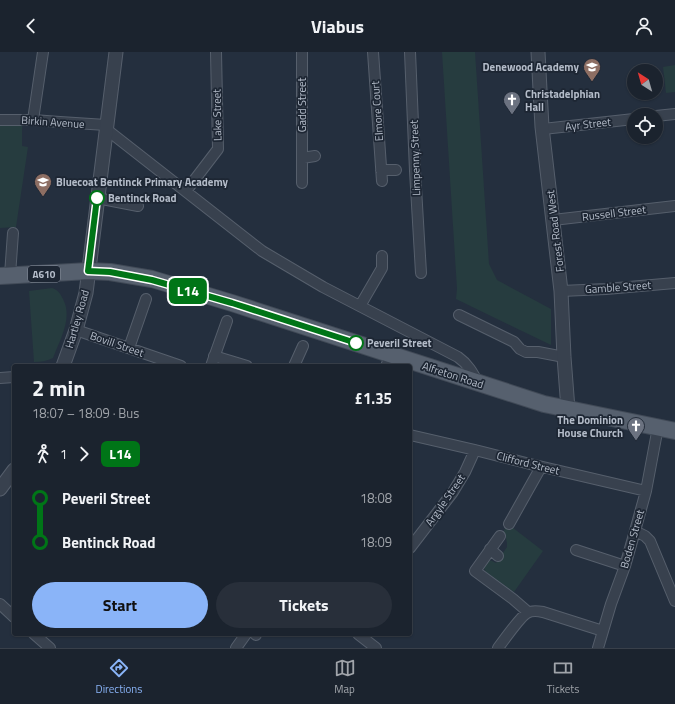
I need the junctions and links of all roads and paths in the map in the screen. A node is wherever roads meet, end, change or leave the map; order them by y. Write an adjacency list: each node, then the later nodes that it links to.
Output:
1 (43, 52): 11 (street)
2 (116, 52): 13 (street)
3 (216, 52): 21 (street, Lake Street)
4 (302, 52): 16 (street, Gadd Street)
5 (373, 52): 17 (street, Elmore Court)
6 (410, 52): 28 (street, Limpenny Street)
7 (538, 52): 14 (street, Forest Road West)
8 (675, 114): 9 (street)
9 (663, 115)
10 (0, 120): 11 (street, Birkin Avenue)
11 (33, 120): 13 (street, Birkin Avenue)
12 (627, 120): 14 (street, Ayr Street)
13 (106, 127): 21 (street); 22 (street)
14 (543, 129): 25 (street, Forest Road West)
15 (315, 156): 16 (street)
16 (302, 158): 20 (street, Gadd Street)
17 (381, 170): 18 (street); 19 (street, Elmore Court)
18 (396, 170)
19 (382, 181)
20 (302, 184)
21 (186, 190): 34 (street)
22 (97, 198): 23 (street); 29 (street)
23 (138, 206)
24 (675, 206): 25 (street, Russell Street)
25 (553, 220): 32 (street, Forest Road West)
26 (13, 233): 30 (street)
27 (382, 256): 34 (street)
28 (409, 263)
29 (88, 271): 30 (main road, Alfreton Road / A610); 37 (street, Hartley Road); 41 (main road, Alfreton Road / A610)
30 (5, 276)
31 (675, 283): 32 (street, Gamble Street)
32 (562, 291): 40 (street, Forest Road West)
33 (146, 300): 39 (street)
34 (360, 306): 51 (street)
35 (459, 315): 40 (street)
36 (227, 321): 42 (street)
37 (76, 330): 39 (street, Bovill Street); 43 (street, Hartley Road)
38 (303, 346): 46 (street)
39 (129, 348): 44 (street, Bovill Street)
40 (564, 357): 52 (street, Forest Road West)
41 (388, 360): 47 (main road, Alfreton Road / A610)
42 (213, 361): 45 (street)
43 (64, 364)
44 (174, 364)
45 (233, 364)
46 (295, 364)
47 (404, 364)
48 (412, 366): 51 (main road, Alfreton Road / A610)
49 (12, 377): 50 (street)
50 (0, 378)
51 (478, 383): 52 (main road, Alfreton Road / A610)
52 (568, 409): 53 (main road, Alfreton Road / A610)
53 (658, 427): 54 (main road, Alfreton Road / A610); 60 (street, Boden Street)
54 (675, 430)
55 (412, 435): 56 (street, Clifford Street)
56 (475, 450): 57 (street, Clifford Street); 64 (street, Argyle Street)
57 (541, 466): 60 (street, Clifford Street); 61 (street)
58 (12, 473): 59 (street)
59 (0, 489)
60 (646, 491): 62 (street, Boden Street)
61 (509, 524)
62 (635, 531): 68 (street, Boden Street); 69 (street)
63 (500, 536): 65 (street)
64 (412, 545)
65 (490, 549): 67 (street); 71 (street)
66 (576, 550): 68 (street)
67 (498, 556)
68 (625, 566): 73 (street, Boden Street)
69 (675, 601)
70 (2, 609): 72 (street)
71 (528, 612): 73 (street); 80 (street)
72 (12, 616)
73 (603, 631): 81 (street, Boden Street)
74 (36, 636): 77 (street)
75 (250, 636): 78 (street)
76 (361, 636): 79 (street)
77 (50, 648)
78 (236, 648)
79 (376, 648)
80 (498, 648)
81 (598, 648)

